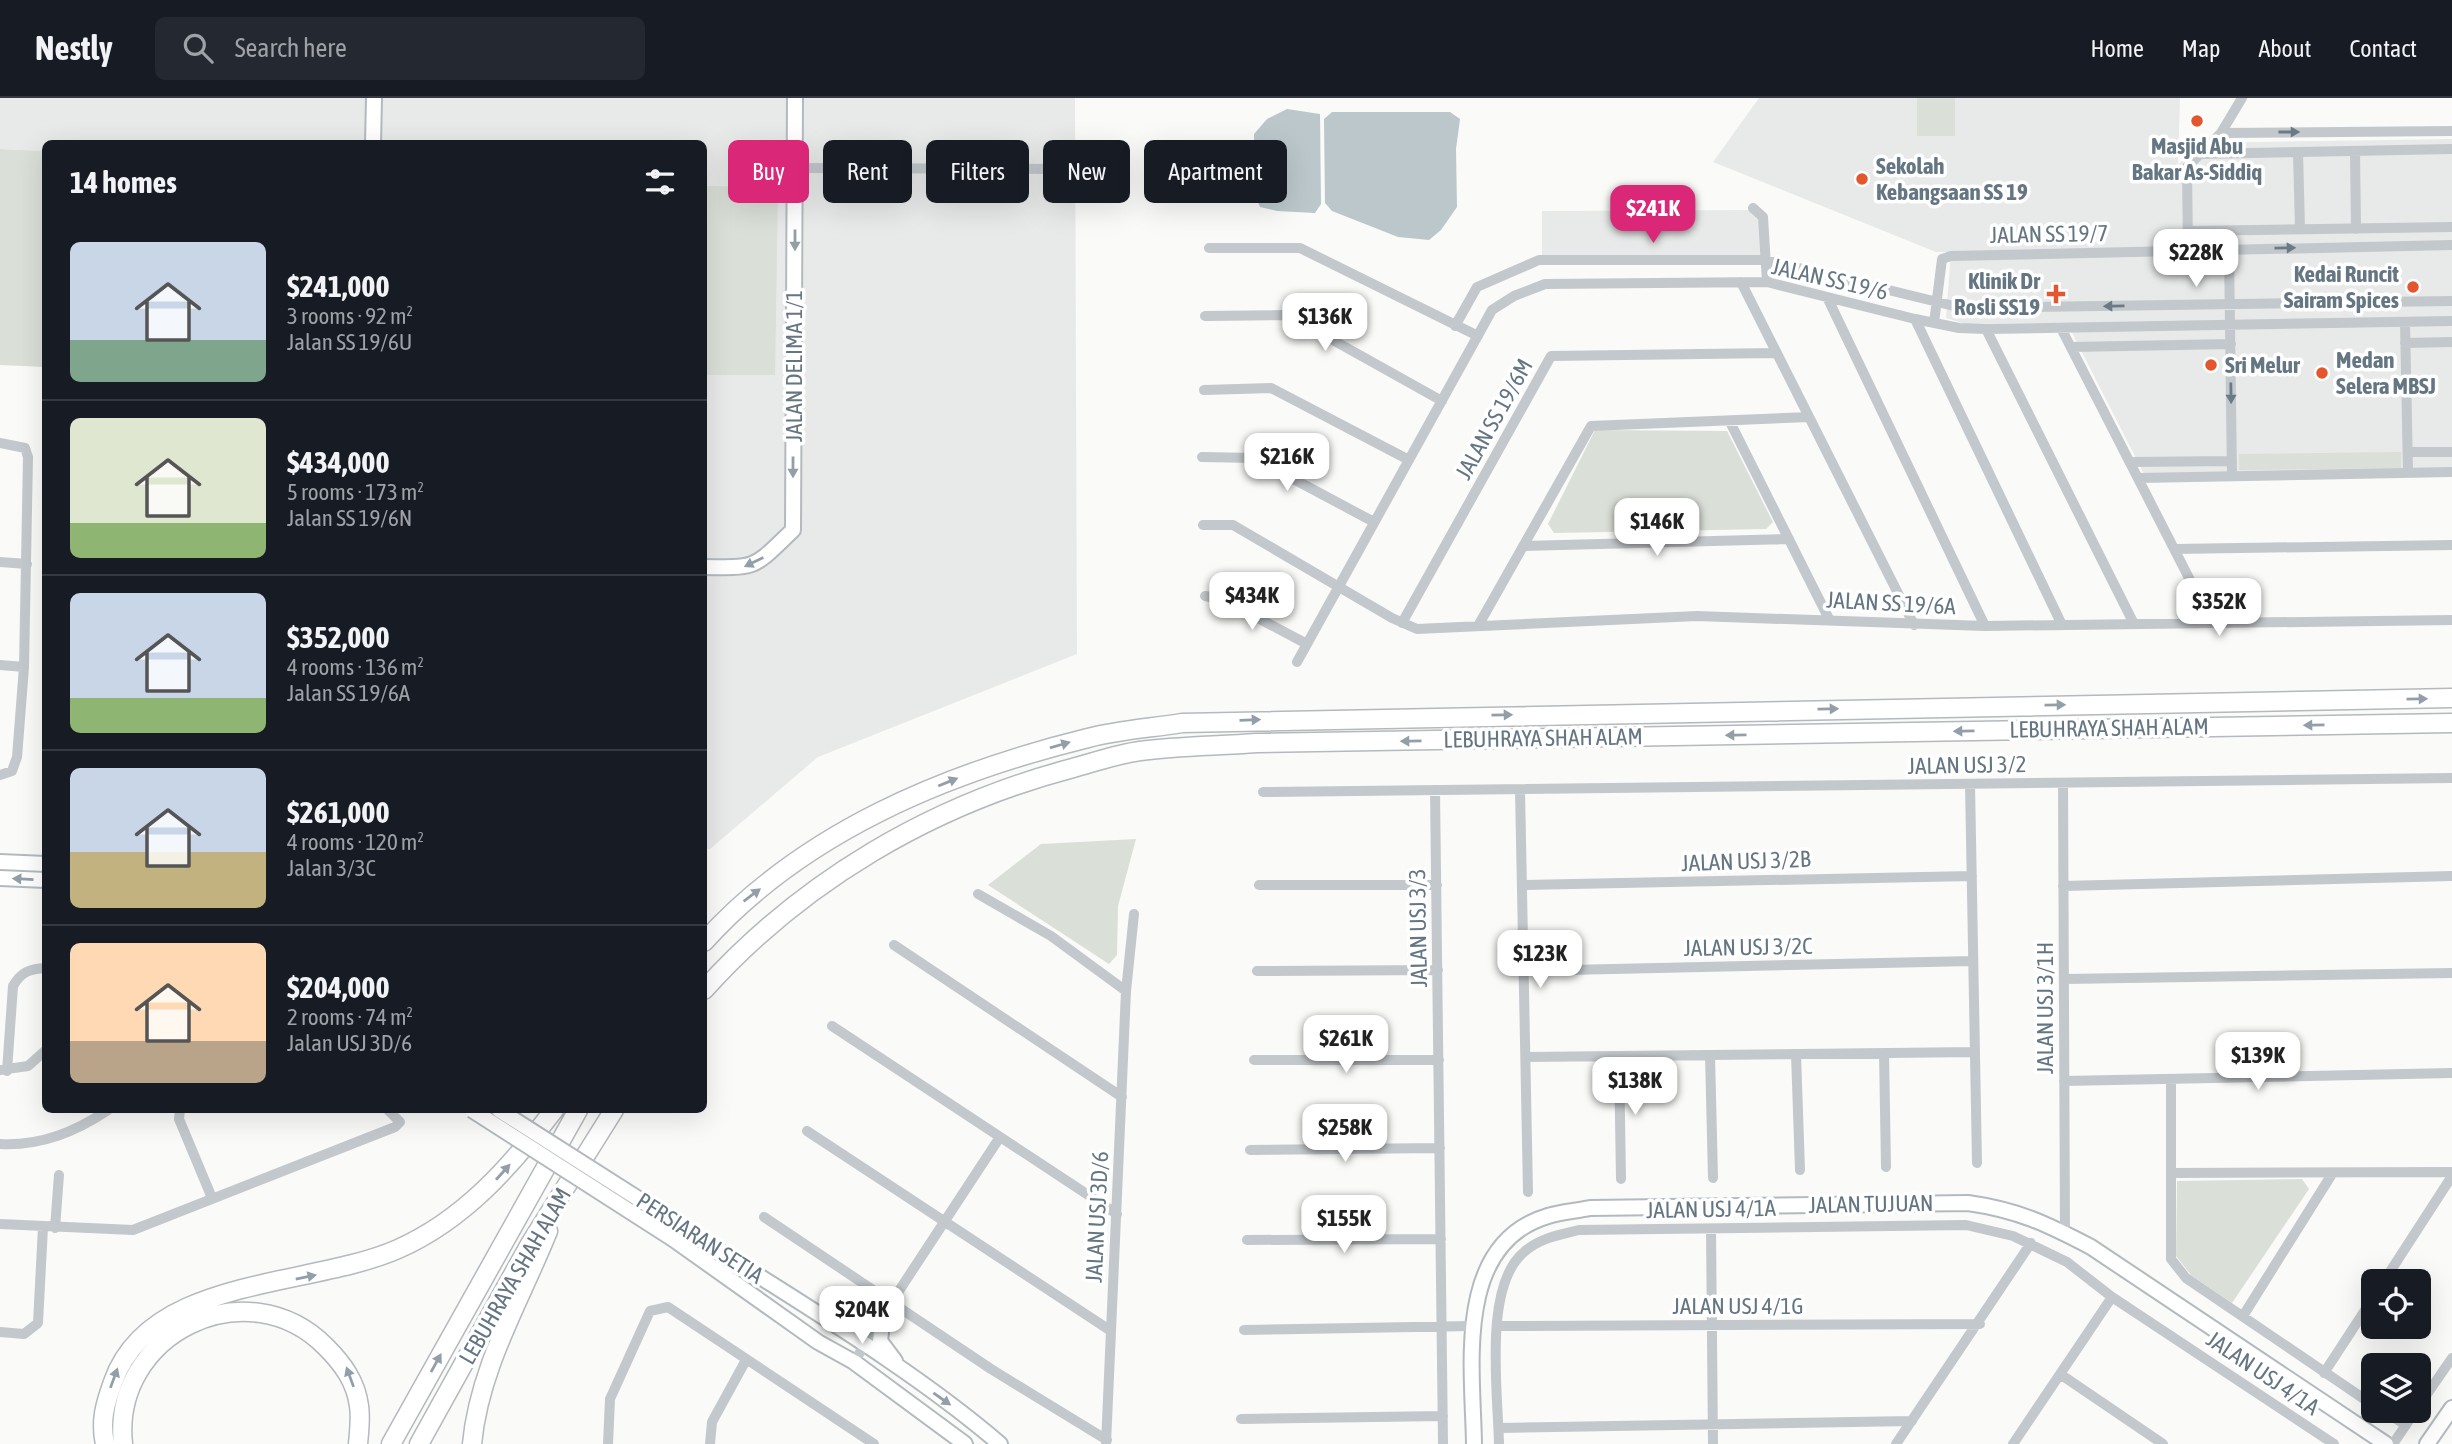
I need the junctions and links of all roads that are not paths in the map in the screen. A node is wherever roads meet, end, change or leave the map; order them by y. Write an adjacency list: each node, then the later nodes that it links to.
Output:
1 (374, 98): 6 (street)
2 (795, 98): 7 (street, JALAN DELIMA 1/1)
3 (2242, 98): 5 (street)
4 (2452, 131): 5 (street, one-way to 4)
5 (2221, 133): 11 (street)
6 (373, 140)
7 (795, 140)
8 (2452, 149): 9 (street)
9 (2355, 151): 10 (street); 18 (street)
10 (2298, 152): 11 (street); 17 (street)
11 (2200, 154): 19 (street)
12 (809, 168): 13 (street)
13 (1043, 169)
14 (795, 203): 69 (street, JALAN DELIMA 1/1, one-way to 69)
15 (1753, 208): 24 (street)
16 (2452, 227): 18 (street)
17 (2300, 229): 18 (street); 19 (street)
18 (2356, 229)
19 (2188, 231): 23 (street)
20 (2452, 245): 22 (street, JALAN SS 19/7, one-way to 20)
21 (1209, 248): 37 (street)
22 (2229, 250): 23 (street, JALAN SS 19/7); 30 (street)
23 (2188, 251): 29 (street, JALAN SS 19/7)
24 (1766, 260): 26 (street); 29 (street); 37 (street)
25 (1741, 282): 26 (street, JALAN SS 19/6); 40 (street, JALAN SS 19/6); 45 (street)
26 (1767, 282): 27 (street, JALAN SS 19/6)
27 (1827, 297): 32 (street, JALAN SS 19/6); 80 (street)
28 (2452, 301): 30 (street)
29 (1937, 302): 30 (street, one-way to 29); 35 (street, JALAN SS 19/7)
30 (2230, 304): 36 (street)
31 (1205, 316): 47 (street)
32 (1915, 319): 35 (street, JALAN SS 19/6); 78 (street)
33 (2452, 321): 34 (street, JALAN SS 19/6)
34 (2405, 322): 36 (street, JALAN SS 19/6); 42 (street)
35 (1934, 323): 39 (street, JALAN SS 19/6)
36 (2230, 325): 38 (street, JALAN SS 19/6); 43 (street)
37 (1455, 326): 40 (street)
38 (2061, 328): 39 (street, JALAN SS 19/6); 44 (street)
39 (1986, 329): 76 (street)
40 (1478, 336): 47 (street, JALAN SS 19/6)
41 (2452, 342): 42 (street)
42 (2405, 343): 51 (street)
43 (2231, 344): 44 (street); 55 (street, one-way to 55)
44 (2071, 347): 56 (street)
45 (1776, 353): 48 (street); 74 (street, JALAN SS 19/6M)
46 (1204, 390): 54 (street)
47 (1442, 401): 54 (street, JALAN SS 19/6)
48 (1809, 417): 49 (street); 77 (street)
49 (1730, 422): 63 (street); 65 (street)
50 (0, 443): 68 (street)
51 (2408, 452): 52 (street); 58 (street)
52 (2452, 452)
53 (1202, 457): 61 (street)
54 (1409, 460): 61 (street, JALAN SS 19/6)
55 (2232, 461): 56 (street); 59 (street)
56 (2130, 462): 60 (street)
57 (2452, 472): 58 (street)
58 (2408, 473): 59 (street)
59 (2232, 476): 60 (street)
60 (2138, 478): 66 (street)
61 (1374, 523): 70 (street, JALAN SS 19/6)
62 (1203, 525): 70 (street, JALAN SS 19/6A)
63 (1789, 539): 65 (street); 72 (street)
64 (2452, 545): 66 (street)
65 (1523, 546): 79 (street)
66 (2174, 550): 75 (street)
67 (0, 562): 68 (street)
68 (26, 564): 84 (street)
69 (707, 567)
70 (1340, 585): 74 (street, JALAN SS 19/6A); 81 (street, JALAN SS 19/6)
71 (1205, 596): 81 (street)
72 (1829, 619): 77 (street, JALAN SS 19/6A); 79 (street, JALAN SS 19/6A)
73 (2452, 620): 75 (street, JALAN SS 19/6A)
74 (1402, 623): 79 (street, JALAN SS 19/6A)
75 (2212, 623): 76 (street, JALAN SS 19/6A)
76 (2134, 624): 78 (street, JALAN SS 19/6A)
77 (1914, 625): 80 (street, JALAN SS 19/6A)
78 (2062, 625): 80 (street, JALAN SS 19/6A)
79 (1478, 626)
80 (1985, 626)
81 (1307, 644): 82 (street, JALAN SS 19/6)
82 (1297, 662)
83 (0, 666): 84 (street)
84 (24, 667): 87 (street)
85 (2452, 698): 106 (highway, LEBUHRAYA SHAH ALAM, one-way to 85)
86 (2452, 723): 115 (highway, LEBUHRAYA SHAH ALAM, one-way to 115)
87 (0, 775)
88 (2452, 778): 89 (street, JALAN USJ 3/2)
89 (2063, 783): 90 (street, JALAN USJ 3/2); 103 (street, JALAN USJ 3/1H)
90 (1970, 784): 92 (street, JALAN USJ 3/2); 96 (street)
91 (1436, 790): 92 (street, JALAN USJ 3/2); 93 (street); 101 (street, JALAN USJ 3/3)
92 (1520, 790): 102 (street)
93 (1263, 792)
94 (0, 862): 95 (street)
95 (42, 864)
96 (1972, 876): 102 (street, JALAN USJ 3/2B); 108 (street)
97 (2452, 876): 103 (street)
98 (0, 878): 99 (street, one-way to 98)
99 (42, 880)
100 (1259, 885): 101 (street)
101 (1437, 885): 110 (street, JALAN USJ 3/3)
102 (1522, 886): 112 (street)
103 (2063, 886): 114 (street, JALAN USJ 3/1H)
104 (978, 894): 116 (street)
105 (1134, 914): 116 (street, JALAN USJ 3D/6)
106 (707, 939)
107 (894, 944): 131 (street)
108 (1973, 961): 112 (street, JALAN USJ 3/2C); 118 (street)
109 (42, 968): 127 (street)
110 (1438, 970): 111 (street); 125 (street, JALAN USJ 3/3)
111 (1256, 971)
112 (1524, 971): 124 (street)
113 (2452, 973): 114 (street)
114 (2064, 979): 130 (street, JALAN USJ 3/1H)
115 (707, 986)
116 (1126, 992): 131 (street, JALAN USJ 3D/6)
117 (832, 1026): 141 (street)
118 (1975, 1052): 120 (street); 145 (street)
119 (42, 1053): 127 (street)
120 (1884, 1053): 121 (street); 146 (street)
121 (1796, 1054): 122 (street); 147 (street)
122 (1710, 1055): 123 (street); 152 (street)
123 (1619, 1056): 124 (street); 153 (street)
124 (1525, 1057): 155 (street)
125 (1439, 1059): 126 (street); 143 (street, JALAN USJ 3/3)
126 (1254, 1060)
127 (3, 1070)
128 (2452, 1073): 129 (street)
129 (2171, 1079): 130 (street); 148 (street)
130 (2064, 1081): 164 (street, JALAN USJ 3/1H)
131 (1122, 1097): 157 (street, JALAN USJ 3D/6)
132 (103, 1113): 142 (street)
133 (180, 1113): 156 (street)
134 (391, 1113): 156 (street)
135 (477, 1113): 185 (street, PERSIARAN SETIA, bridge)
136 (504, 1113): 173 (street, PERSIARAN SETIA, bridge)
137 (552, 1113): 200 (highway, one-way to 137)
138 (576, 1113): 203 (highway, LEBUHRAYA SHAH ALAM, one-way to 138)
139 (612, 1113): 154 (highway, LEBUHRAYA SHAH ALAM)
140 (807, 1131): 159 (street)
141 (1000, 1137): 157 (street); 159 (street)
142 (0, 1144)
143 (1440, 1148): 144 (street); 165 (street, JALAN USJ 3/3)
144 (1251, 1150)
145 (1977, 1163)
146 (1886, 1167)
147 (1800, 1170)
148 (2171, 1173): 149 (street); 171 (street)
149 (2332, 1174): 150 (street); 171 (street)
150 (2452, 1174): 168 (street)
151 (59, 1175): 162 (street)
152 (1713, 1178)
153 (1621, 1179)
154 (568, 1183): 204 (highway, LEBUHRAYA SHAH ALAM); 205 (highway)
155 (1528, 1192)
156 (212, 1198): 162 (street)
157 (1116, 1214): 180 (street, JALAN USJ 3D/6)
158 (764, 1217): 170 (street)
159 (945, 1221): 170 (street); 180 (street)
160 (0, 1224): 161 (street)
161 (44, 1227): 162 (street); 181 (street)
162 (55, 1228)
163 (1710, 1229): 167 (street, JALAN USJ 4/1A); 175 (street); 177 (street, JALAN USJ 4/1A)
164 (2065, 1233): 176 (street, JALAN TUJUAN); 219 (street, JALAN TUJUAN)
165 (1441, 1238): 166 (street); 178 (street, JALAN USJ 3/3)
166 (1247, 1240)
167 (2031, 1243): 169 (street, JALAN USJ 4/1A); 174 (street)
168 (2392, 1269)
169 (2112, 1297): 187 (street); 218 (street, JALAN USJ 4/1A)
170 (887, 1309): 173 (street); 182 (street); 188 (street); 199 (street)
171 (2244, 1316): 186 (street)
172 (2361, 1316): 186 (street)
173 (828, 1323): 182 (street, PERSIARAN SETIA)
174 (1980, 1324): 175 (street, JALAN USJ 4/1G); 194 (street)
175 (1712, 1325): 177 (street, JALAN USJ 4/1G); 196 (street)
176 (1472, 1326): 178 (street); 212 (street, JALAN TUJUAN)
177 (1497, 1326): 198 (street, JALAN USJ 4/1A)
178 (1442, 1327): 179 (street); 192 (street, JALAN USJ 3/3)
179 (1244, 1330)
180 (1111, 1331): 199 (street, JALAN USJ 3D/6)
181 (0, 1332)
182 (863, 1346): 185 (street); 188 (street, PERSIARAN SETIA)
183 (2452, 1358): 189 (street)
184 (746, 1360): 206 (street); 207 (street); 208 (street)
185 (854, 1363): 209 (street, PERSIARAN SETIA)
186 (2324, 1373): 190 (street)
187 (2060, 1374): 216 (street); 217 (street)
188 (908, 1376): 210 (street, PERSIARAN SETIA, one-way to 210)
189 (2431, 1389)
190 (2361, 1397)
191 (2452, 1408): 221 (street)
192 (1443, 1416): 193 (street); 211 (street, JALAN USJ 3/3)
193 (1241, 1419)
194 (1913, 1421): 196 (street); 215 (street)
195 (2403, 1423): 197 (street)
196 (1713, 1424): 198 (street); 214 (street)
197 (2406, 1425): 220 (street)
198 (1499, 1428): 213 (street, JALAN USJ 4/1A)
199 (1106, 1442)
200 (106, 1444)
201 (124, 1444): 202 (highway, one-way to 201)
202 (358, 1444)
203 (391, 1444)
204 (419, 1444)
205 (472, 1444)
206 (608, 1444)
207 (710, 1444)
208 (874, 1444)
209 (965, 1444)
210 (1000, 1444)
211 (1443, 1444)
212 (1474, 1444)
213 (1499, 1444)
214 (1713, 1444)
215 (1896, 1444)
216 (2013, 1444)
217 (2163, 1444)
218 (2334, 1444)
219 (2386, 1444)
220 (2393, 1444)
221 (2427, 1444)

